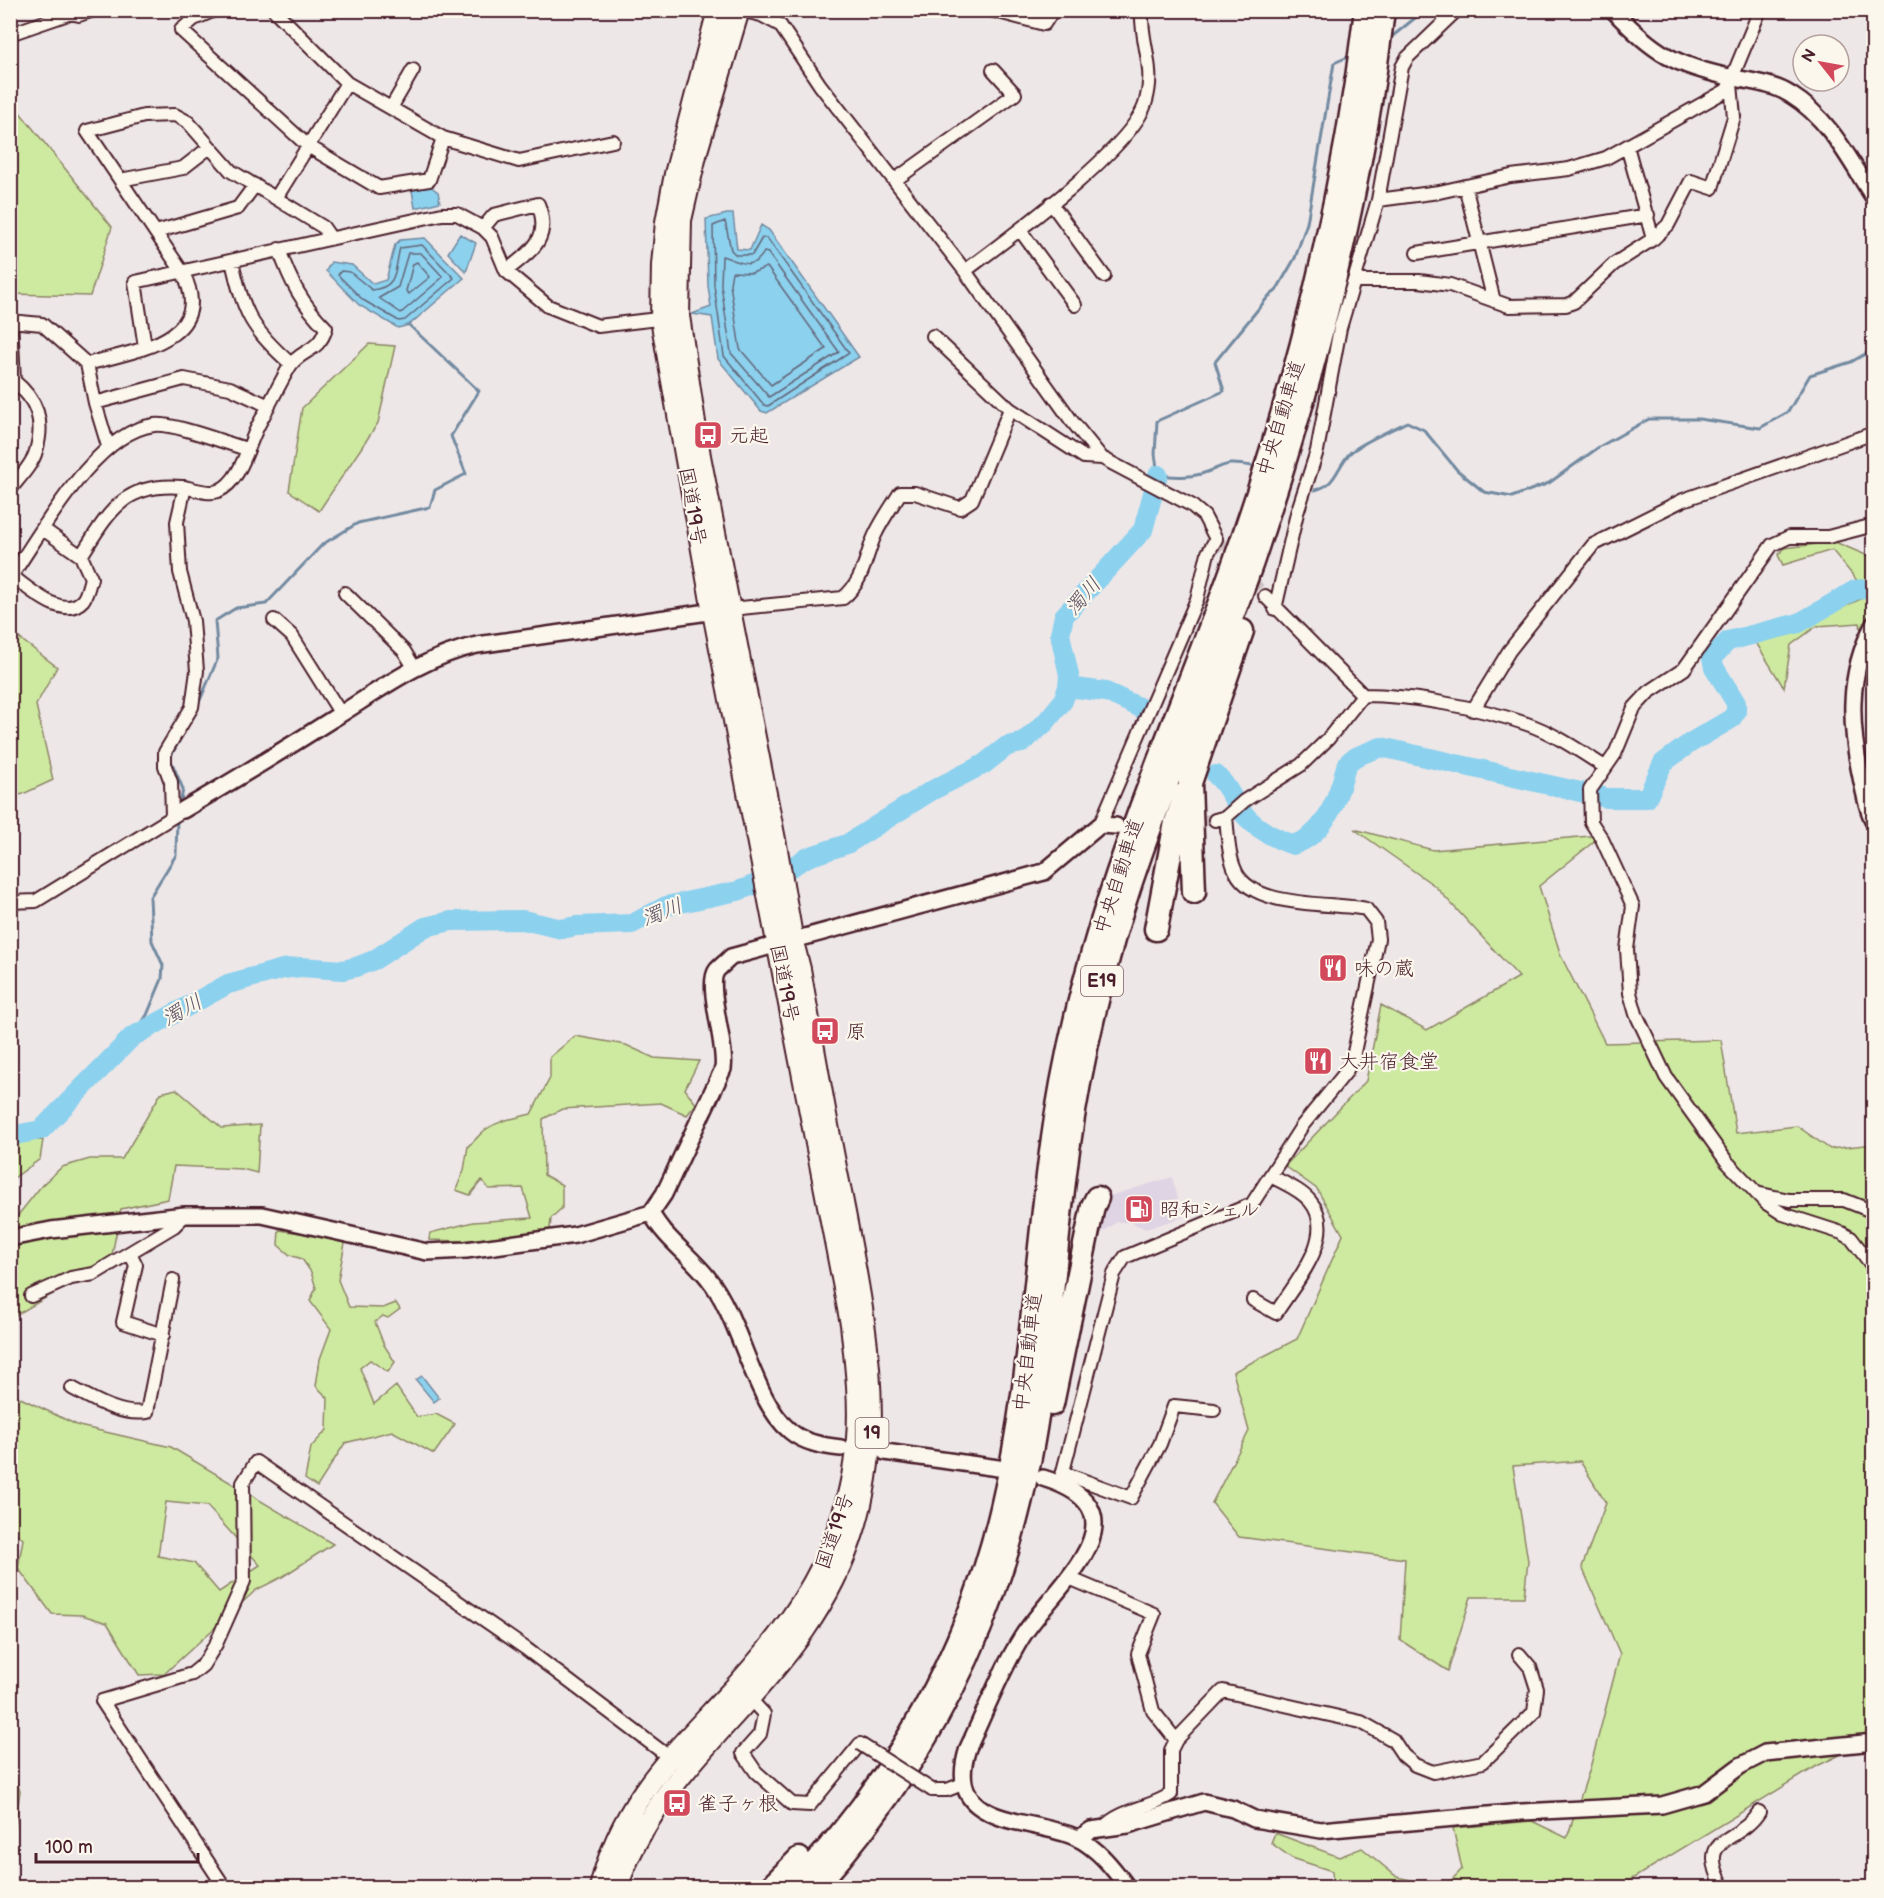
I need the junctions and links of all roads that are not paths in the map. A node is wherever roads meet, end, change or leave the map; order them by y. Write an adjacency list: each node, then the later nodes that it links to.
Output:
1 (94, 10): 12 (street)
2 (215, 10): 23 (street)
3 (274, 10): 19 (street)
4 (718, 10): 51 (highway, 国道19号 / 19)
5 (740, 10): 27 (street); 51 (highway, 国道19号 / 19)
6 (991, 10): 7 (street)
7 (1053, 10)
8 (1142, 10): 33 (street)
9 (1457, 10): 32 (street)
10 (1613, 10): 18 (street)
11 (1760, 10): 18 (street)
12 (67, 12): 14 (street)
13 (1377, 14): 15 (highway, 中央自動車道 / E19); 15 (highway, 中央自動車道 / E19)
14 (10, 34)
15 (1369, 58): 58 (highway, 中央自動車道 / E19); 118 (highway, 中央自動車道 / E19)
16 (414, 70): 20 (street)
17 (993, 70): 27 (street)
18 (1731, 81): 24 (street); 31 (street); 39 (street)
19 (347, 83): 20 (street); 23 (street)
20 (391, 108): 21 (street)
21 (443, 138): 22 (street); 23 (street)
22 (614, 141)
23 (308, 146): 30 (street)
24 (1627, 146): 29 (street); 34 (street)
25 (210, 147): 26 (street); 26 (street); 28 (street)
26 (120, 180): 37 (street)
27 (895, 180): 45 (street)
28 (255, 185): 30 (street); 37 (street)
29 (1466, 186): 32 (street); 40 (street)
30 (276, 198): 38 (street)
31 (1874, 198)
32 (1378, 200): 48 (street)
33 (1051, 203): 36 (street); 47 (street)
34 (1648, 215): 39 (street); 40 (street)
35 (483, 228): 38 (street); 44 (street); 44 (street)
36 (1020, 230): 45 (street); 50 (street)
37 (156, 232): 46 (street)
38 (330, 237): 41 (street)
39 (1653, 239): 49 (street)
40 (1480, 243): 42 (street); 49 (street)
41 (279, 249): 43 (street); 56 (street)
42 (1417, 253)
43 (232, 261): 46 (street); 56 (street)
44 (506, 271): 51 (street)
45 (964, 271): 65 (street)
46 (183, 273): 54 (street); 54 (street)
47 (1104, 276)
48 (1354, 281): 49 (street); 74 (street)
49 (1494, 301)
50 (1075, 305)
51 (670, 318): 75 (highway, 国道19号 / 19)
52 (11, 321): 55 (street); 57 (street)
53 (933, 336): 61 (street)
54 (145, 347): 55 (street)
55 (87, 364): 59 (street)
56 (291, 364): 60 (street)
57 (12, 384): 67 (street)
58 (1304, 398): 83 (highway); 114 (highway, 中央自動車道 / E19)
59 (95, 404): 60 (street); 63 (street)
60 (269, 406): 64 (street)
61 (1010, 409): 65 (street); 75 (street)
62 (1874, 433): 80 (street)
63 (108, 446): 64 (street); 69 (street)
64 (247, 449): 66 (street)
65 (1102, 458): 86 (street)
66 (185, 487): 70 (street); 84 (street)
67 (10, 490)
68 (1874, 525): 82 (street)
69 (44, 529): 70 (street); 71 (street)
70 (81, 556): 71 (street)
71 (11, 575)
72 (345, 592): 78 (street)
73 (1265, 596): 74 (street)
74 (1275, 609): 79 (street)
75 (722, 610): 78 (street); 90 (highway, 国道19号 / 19)
76 (274, 620): 81 (street)
77 (1874, 624): 85 (street)
78 (414, 667): 81 (street)
79 (1363, 695): 80 (street); 91 (street)
80 (1473, 710): 82 (street)
81 (341, 714): 84 (street)
82 (1605, 767): 92 (street)
83 (1190, 783): 87 (highway); 89 (highway)
84 (176, 814): 88 (street)
85 (1874, 822)
86 (1108, 826): 90 (street)
87 (1194, 892)
88 (10, 902)
89 (1156, 929)
90 (785, 944): 95 (street); 113 (highway, 国道19号 / 19); 117 (highway, 国道19号 / 19)
91 (1270, 1176): 102 (street); 110 (street)
92 (1756, 1193): 94 (street); 99 (street)
93 (1097, 1198): 114 (highway)
94 (1874, 1212)
95 (651, 1213): 96 (street); 106 (street)
96 (185, 1215): 97 (street); 98 (street)
97 (10, 1238)
98 (130, 1252): 101 (street); 103 (street)
99 (1874, 1268)
100 (173, 1280): 103 (street)
101 (31, 1296)
102 (1253, 1300)
103 (163, 1335): 104 (street)
104 (72, 1388)
105 (1214, 1410): 110 (street)
106 (841, 1448)
107 (885, 1452): 108 (street)
108 (998, 1468)
109 (1043, 1478): 110 (street)
110 (1061, 1478): 111 (street)
111 (1069, 1578): 115 (street); 119 (street)
112 (1519, 1654): 115 (street)
113 (749, 1698): 119 (street, bridge); 125 (highway, 国道19号 / 19)
114 (948, 1699): 128 (highway, 中央自動車道 / E19)
115 (1176, 1740): 121 (street)
116 (1874, 1742): 121 (street)
117 (669, 1757): 123 (street); 124 (highway, 国道19号 / 19)
118 (878, 1784): 126 (highway); 127 (highway, 中央自動車道 / E19)
119 (965, 1784): 122 (street)
120 (1759, 1812): 130 (street)
121 (1104, 1827): 122 (street)
122 (1078, 1839): 129 (street)
123 (225, 1887)
124 (600, 1887)
125 (617, 1887)
126 (770, 1887)
127 (792, 1887)
128 (814, 1887)
129 (1128, 1887)
130 (1724, 1887)

